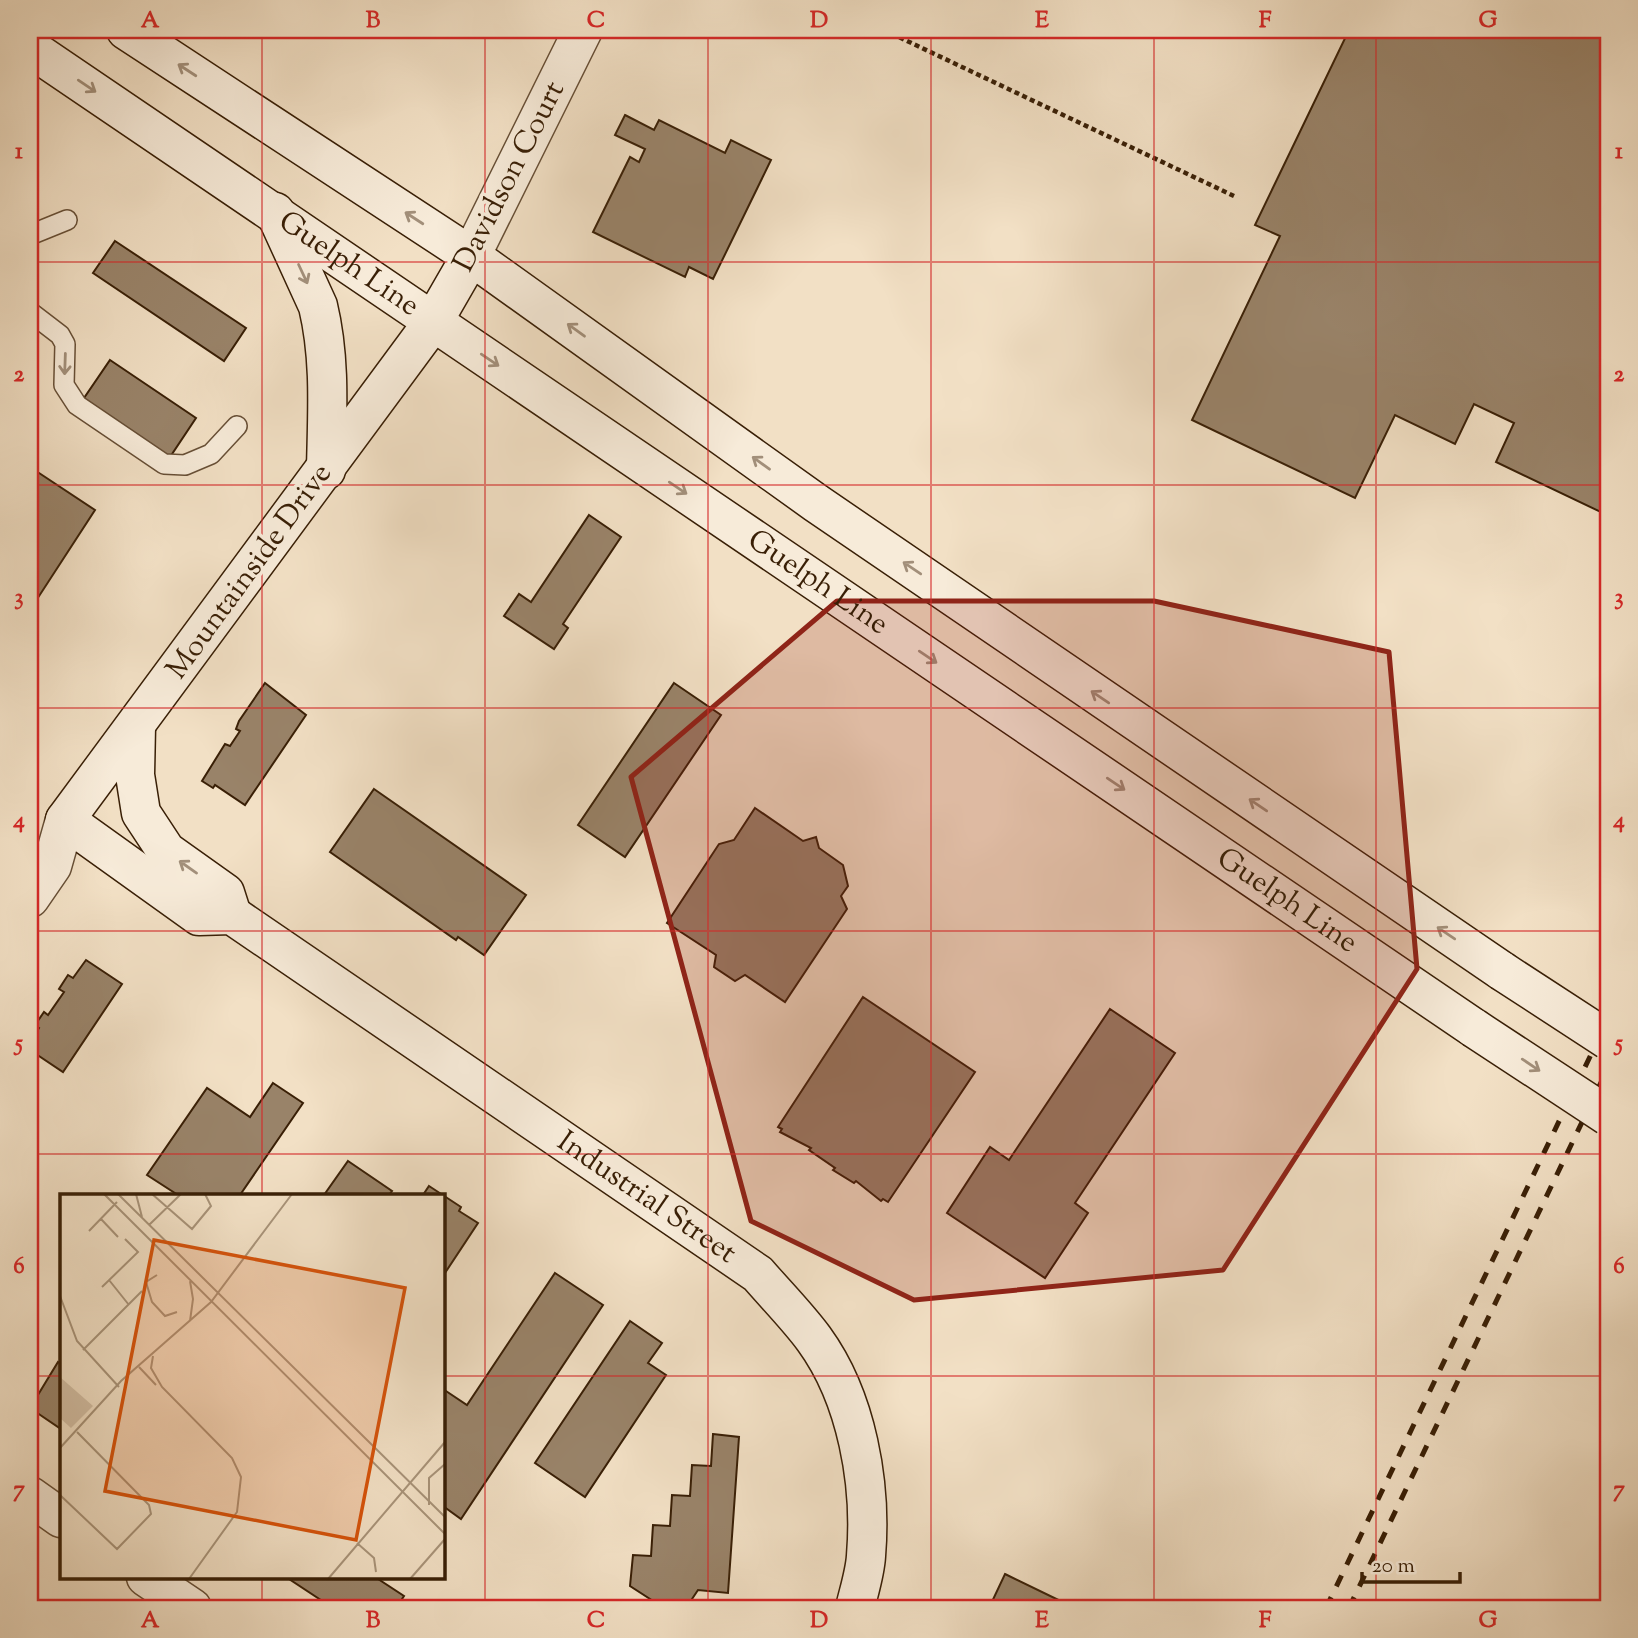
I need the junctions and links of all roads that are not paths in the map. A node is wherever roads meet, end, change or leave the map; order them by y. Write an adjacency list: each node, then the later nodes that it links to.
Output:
1 (126, 30): 7 (main road, Guelph Line, one-way to 1)
2 (583, 30): 7 (main road, Davidson Court)
3 (30, 48): 4 (main road, Guelph Line, one-way to 4)
4 (275, 212): 9 (main road, Guelph Line); 11 (main road, one-way to 11)
5 (66, 220): 6 (lane)
6 (30, 235)
7 (471, 256): 9 (main road, Davidson Court); 17 (main road, Guelph Line, one-way to 7, bridge)
8 (30, 312): 10 (lane, one-way to 10)
9 (433, 322): 11 (main road, Mountainside Drive); 18 (main road, Guelph Line, one-way to 18, bridge)
10 (237, 426)
11 (326, 470): 12 (main road, Mountainside Drive)
12 (136, 726): 13 (main road, Mountainside Drive); 16 (main road, Industrial Street, one-way to 12)
13 (65, 820): 14 (main road, Mountainside Drive); 15 (main road, Mountainside Drive); 16 (main road)
14 (30, 848)
15 (30, 898)
16 (232, 915): 23 (main road, Industrial Street)
17 (1608, 1040)
18 (1608, 1116)
19 (30, 1496): 20 (main road)
20 (60, 1517)
21 (147, 1578): 22 (main road)
22 (192, 1608)
23 (855, 1608)

